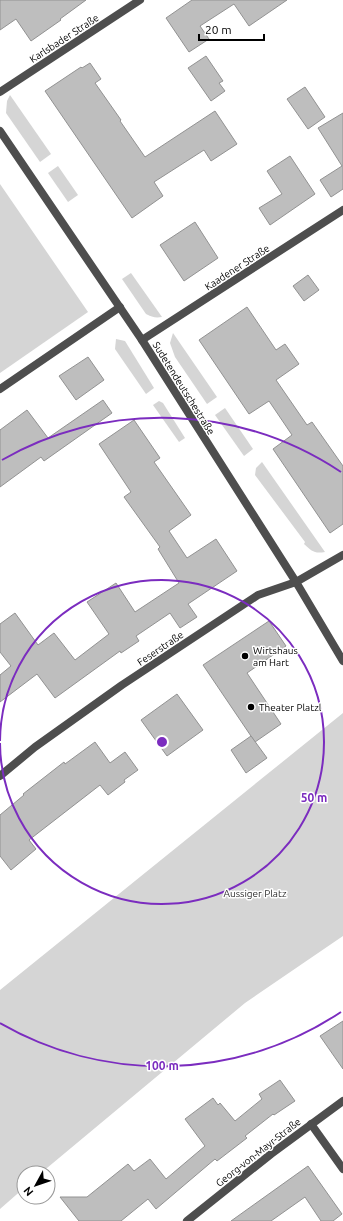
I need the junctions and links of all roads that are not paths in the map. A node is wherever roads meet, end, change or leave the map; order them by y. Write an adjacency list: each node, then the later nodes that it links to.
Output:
1 (140, 0): 2 (street, Karlsbader Straße)
2 (0, 92)
3 (0, 132): 5 (street, Sudetendeutschestraße)
4 (343, 210): 6 (street, Kaadener Straße)
5 (120, 307): 6 (street, Sudetendeutschestraße); 7 (street)
6 (142, 340): 9 (street, Sudetendeutschestraße)
7 (0, 389)
8 (343, 555): 9 (street, Feserstraße)
9 (296, 582): 10 (street, Sudetendeutschestraße); 11 (street, Feserstraße)
10 (343, 661)
11 (0, 776)
12 (343, 1101): 13 (street, Georg-von-Mayr-Straße)
13 (311, 1124): 14 (street); 15 (street, Georg-von-Mayr-Straße)
14 (343, 1169)
15 (186, 1221)

